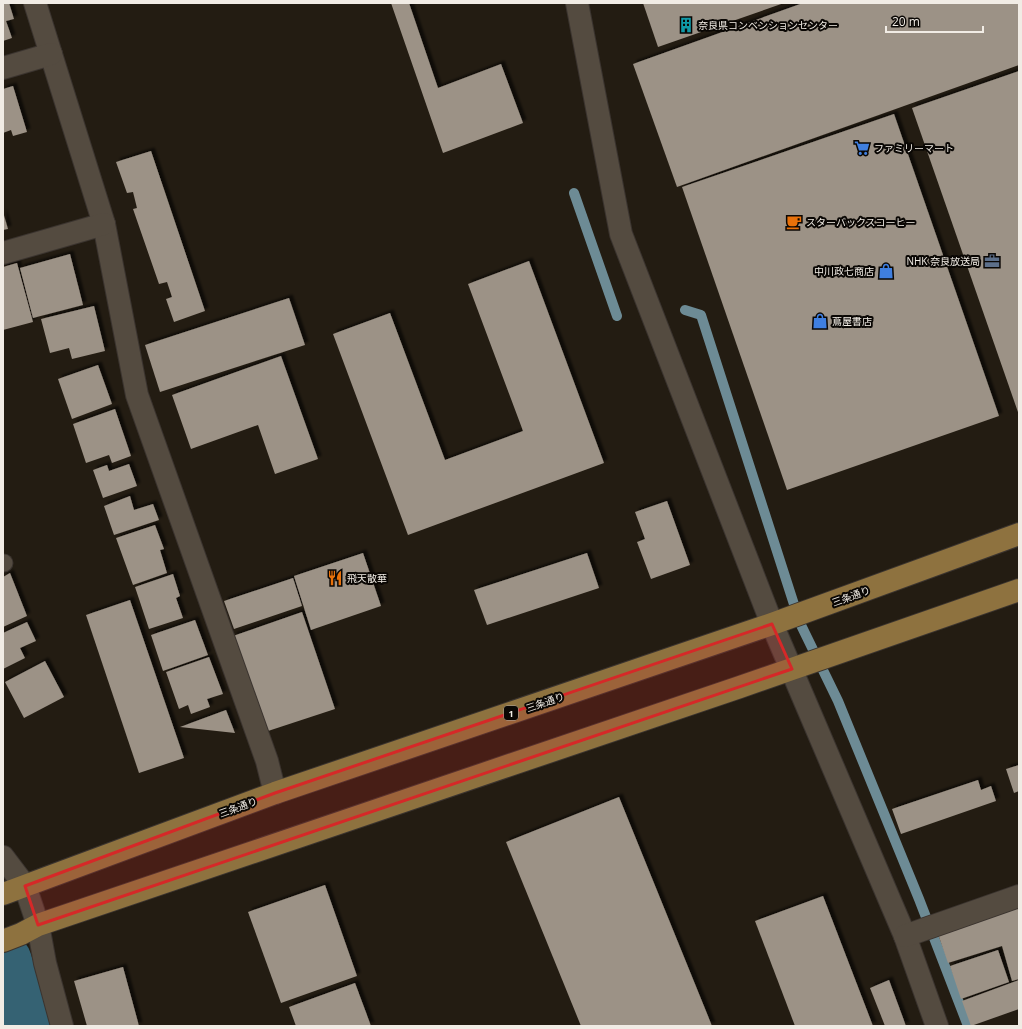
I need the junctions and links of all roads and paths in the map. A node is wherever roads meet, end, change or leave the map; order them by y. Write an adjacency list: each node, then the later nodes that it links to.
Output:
1 (35, 3): 3 (street)
2 (577, 3): 9 (street)
3 (51, 54): 4 (street); 5 (street)
4 (3, 68)
5 (104, 224): 6 (street); 11 (street)
6 (3, 253)
7 (1019, 534): 9 (main road, 三条通り / 1)
8 (1019, 590): 10 (main road)
9 (772, 624): 10 (street); 11 (main road, 三条通り / 1)
10 (792, 669): 16 (main road); 17 (street)
11 (275, 793): 13 (main road, 三条通り / 1)
12 (3, 857): 13 (street)
13 (25, 886): 14 (main road, 三条通り / 1); 16 (street)
14 (4, 894)
15 (1019, 896): 17 (street)
16 (21, 933): 18 (street)
17 (906, 936): 19 (street)
18 (62, 1026)
19 (938, 1026)

